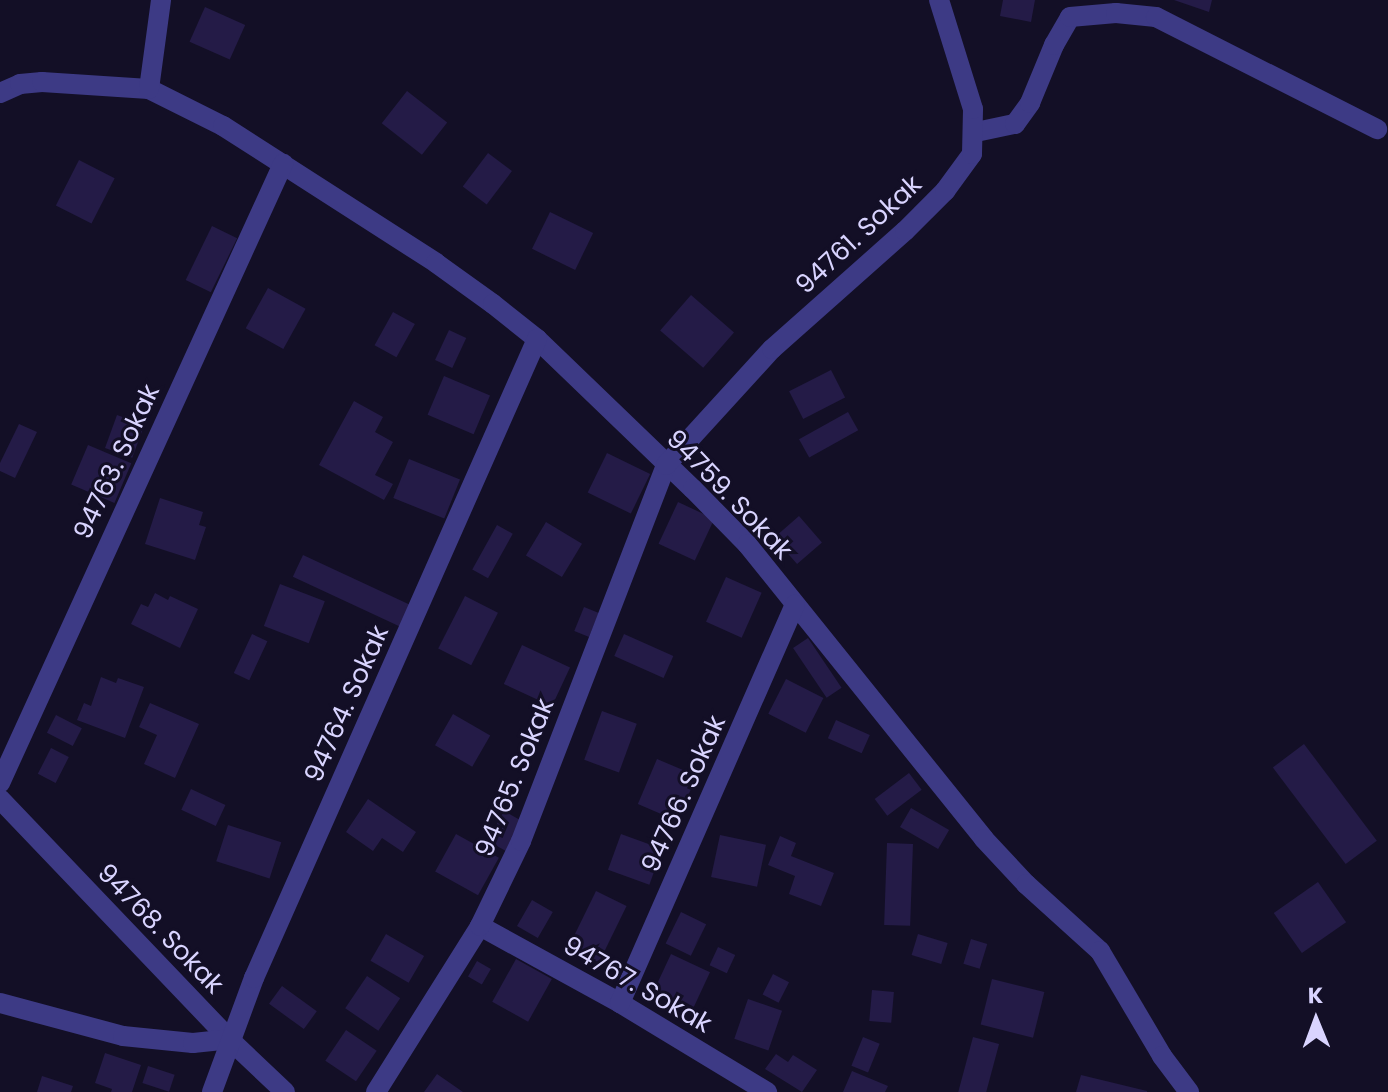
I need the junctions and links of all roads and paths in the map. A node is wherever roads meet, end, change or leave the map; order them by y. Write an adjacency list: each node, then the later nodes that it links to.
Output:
1 (161, 0): 3 (street)
2 (939, 0): 6 (street)
3 (149, 89): 4 (street); 7 (street, 94759. Sokak)
4 (0, 93)
5 (1377, 129): 6 (street)
6 (976, 132): 9 (street, 94761. Sokak)
7 (283, 164): 8 (street, 94759. Sokak); 11 (street, 94763. Sokak)
8 (537, 339): 9 (street, 94759. Sokak); 16 (street, 94764. Sokak)
9 (666, 465): 10 (street, 94759. Sokak); 13 (street, 94765. Sokak)
10 (795, 605): 15 (street, 94766. Sokak); 21 (street, 94759. Sokak)
11 (0, 783)
12 (0, 799): 16 (street, 94768. Sokak)
13 (480, 926): 15 (street, 94767. Sokak); 19 (street, 94765. Sokak)
14 (0, 1003): 16 (street)
15 (620, 1003): 20 (street, 94767. Sokak)
16 (229, 1039): 17 (street, 94764. Sokak); 18 (street, 94768. Sokak)
17 (212, 1092)
18 (285, 1092)
19 (376, 1092)
20 (767, 1092)
21 (1189, 1092)

